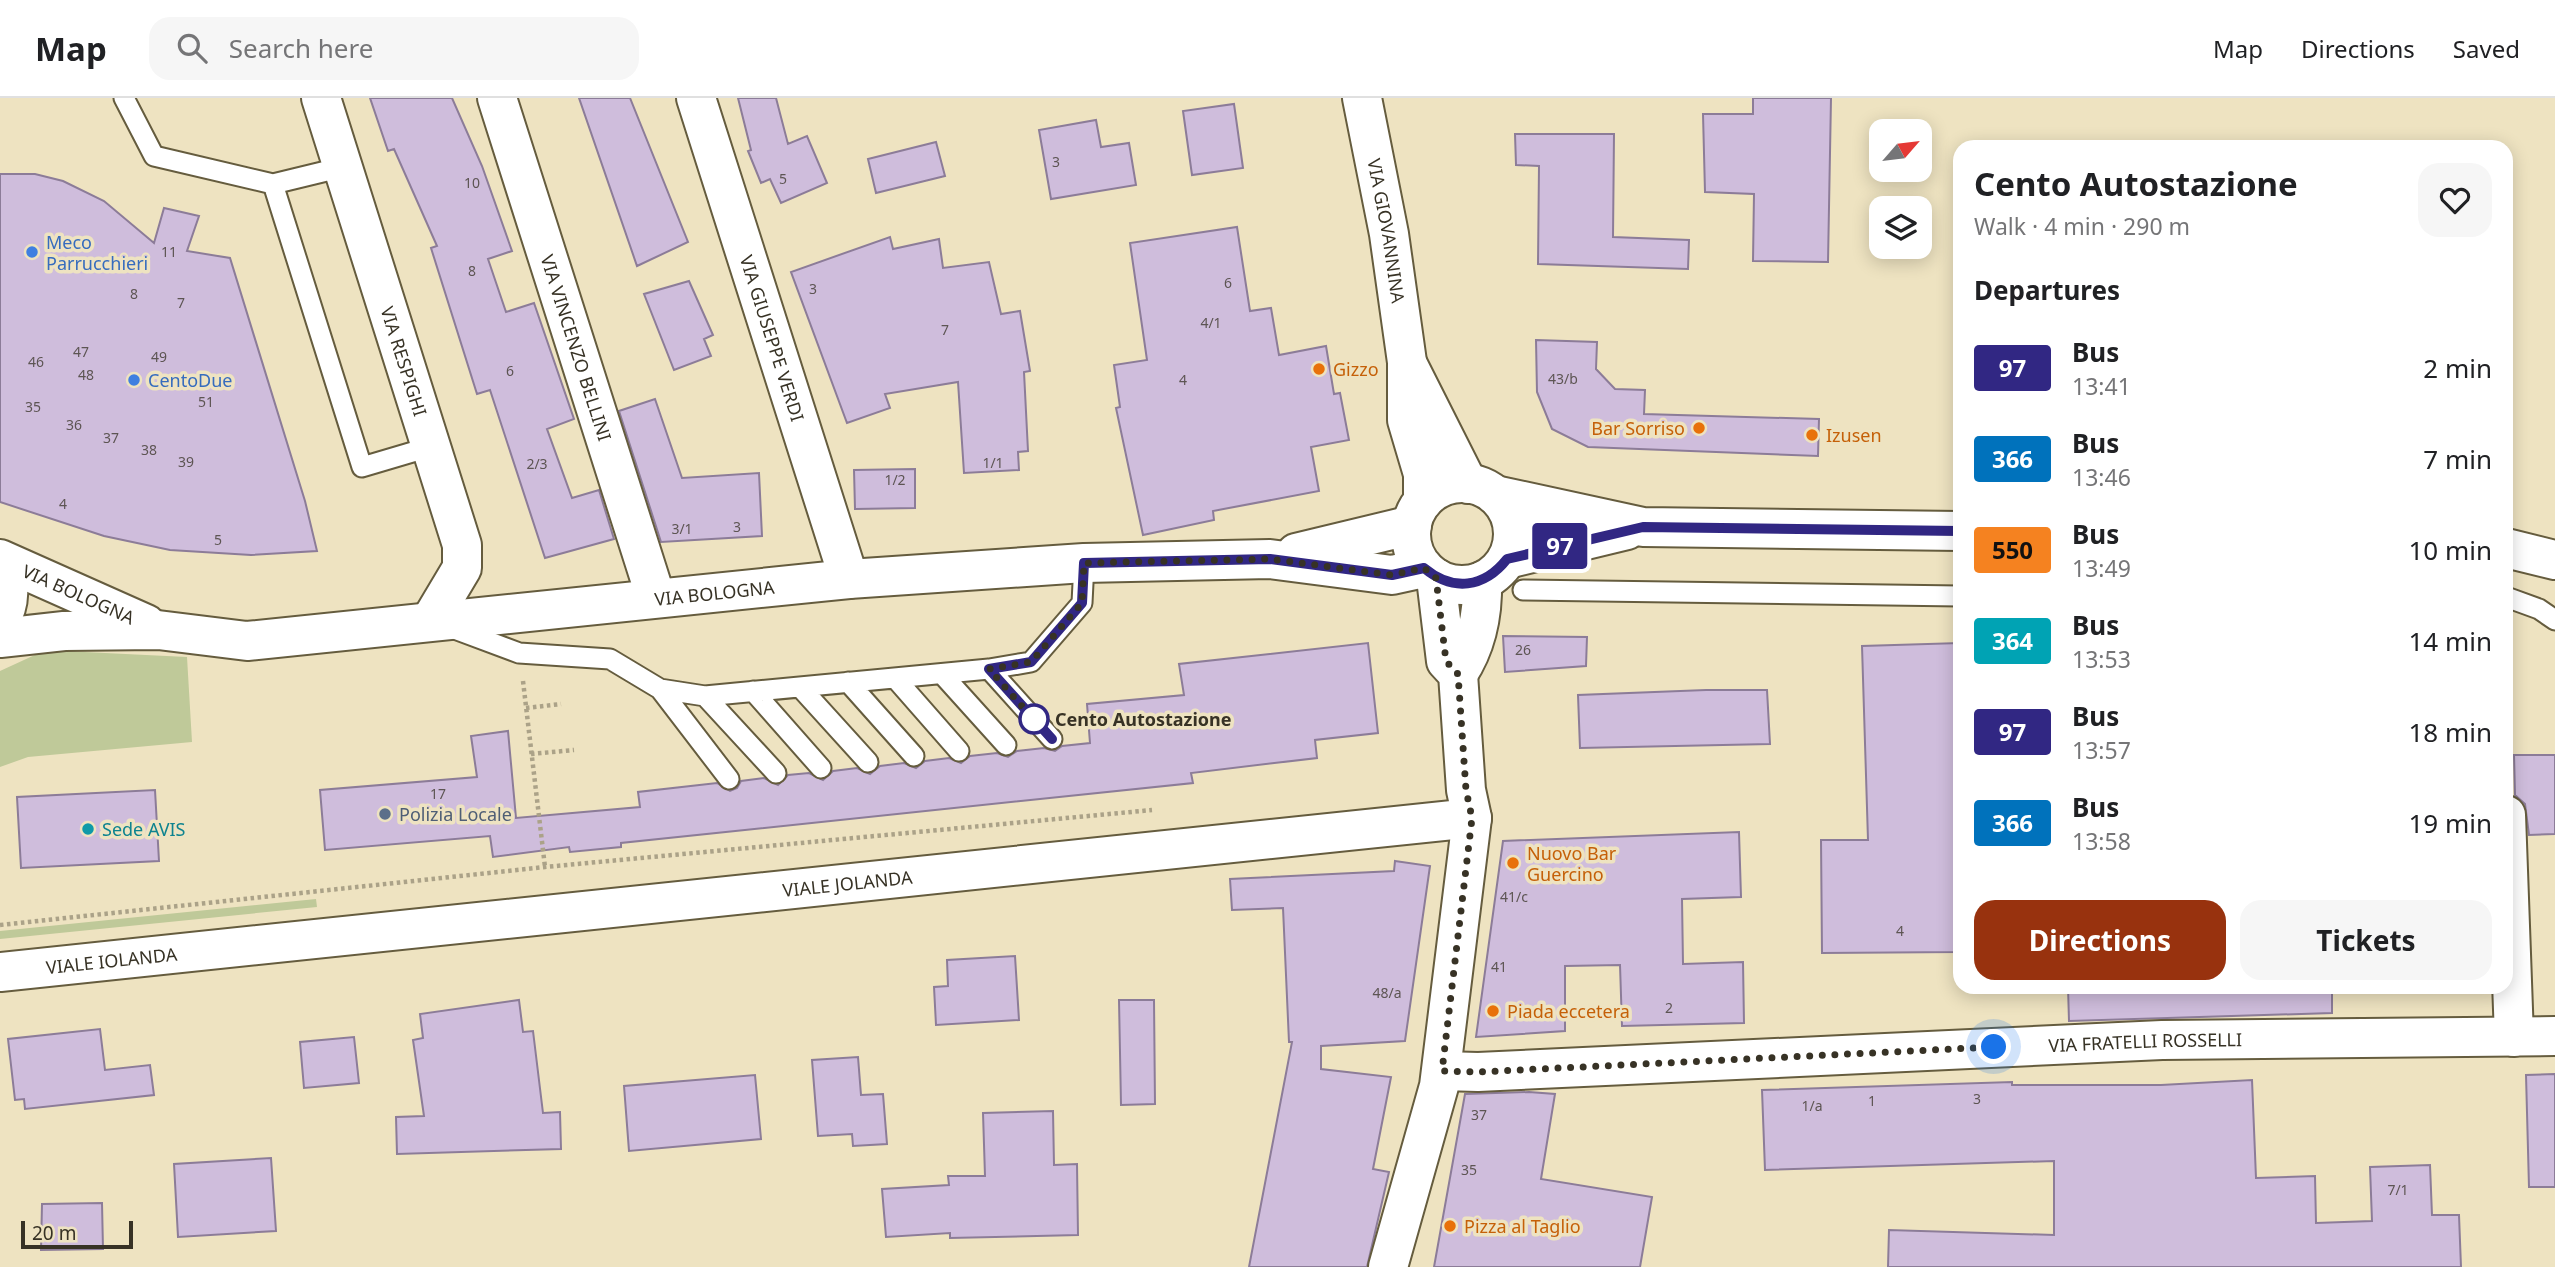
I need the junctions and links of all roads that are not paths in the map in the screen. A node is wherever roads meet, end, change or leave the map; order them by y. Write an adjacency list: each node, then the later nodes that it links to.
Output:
1 (124, 98): 7 (lane)
2 (321, 98): 6 (street, VIA RESPIGHI)
3 (497, 98): 24 (street, VIA VINCENZO BELLINI)
4 (695, 98): 22 (street, VIA GIUSEPPE VERDI)
5 (1362, 98): 8 (street, VIA GIOVANNINA)
6 (343, 167): 7 (lane); 9 (street, VIA RESPIGHI)
7 (274, 184): 9 (lane)
8 (1407, 362): 10 (street, VIA GIOVANNINA); 11 (street, VIA GIOVANNINA)
9 (433, 446): 26 (street, VIA RESPIGHI)
10 (1481, 489): 11 (street); 12 (street); 21 (street)
11 (1417, 513): 16 (street, VIA BOLOGNA); 20 (street)
12 (1643, 527): 13 (street); 21 (street)
13 (1953, 531)
14 (2513, 550): 17 (street)
15 (0, 559): 29 (street, VIA BOLOGNA)
16 (1270, 559): 18 (street, VIA BOLOGNA); 20 (street, VIA BOLOGNA)
17 (2555, 560)
18 (1084, 563): 22 (street, VIA BOLOGNA); 31 (lane)
19 (0, 565): 28 (street, VIA BOLOGNA)
20 (1430, 573): 21 (street); 33 (street)
21 (1504, 577): 23 (lane); 33 (street)
22 (849, 579): 24 (street, VIA BOLOGNA)
23 (1953, 597)
24 (656, 598): 26 (street, VIA BOLOGNA)
25 (2513, 600): 27 (lane)
26 (431, 620): 29 (street, VIA BOLOGNA); 37 (lane)
27 (2555, 620)
28 (0, 621)
29 (158, 630): 30 (street, VIA BOLOGNA)
30 (0, 638)
31 (989, 669): 32 (lane); 40 (lane)
32 (942, 674): 34 (lane); 41 (lane)
33 (1458, 674): 48 (street)
34 (895, 678): 35 (lane); 42 (lane)
35 (848, 682): 36 (lane); 43 (lane)
36 (800, 687): 38 (lane); 44 (lane)
37 (660, 689): 39 (lane); 47 (lane)
38 (753, 691): 39 (lane); 45 (lane)
39 (705, 696): 46 (lane)
40 (1052, 739)
41 (1006, 745)
42 (959, 751)
43 (914, 756)
44 (868, 762)
45 (821, 768)
46 (776, 773)
47 (729, 779)
48 (1472, 818): 49 (street, VIALE JOLANDA); 54 (street)
49 (225, 948): 50 (street, VIALE IOLANDA)
50 (0, 972)
51 (2512, 994): 53 (street)
52 (2555, 1036): 53 (street, VIA FRATELLI ROSSELLI)
53 (2514, 1037): 54 (street, VIA FRATELLI ROSSELLI)
54 (1442, 1071): 55 (street)
55 (1388, 1267)

